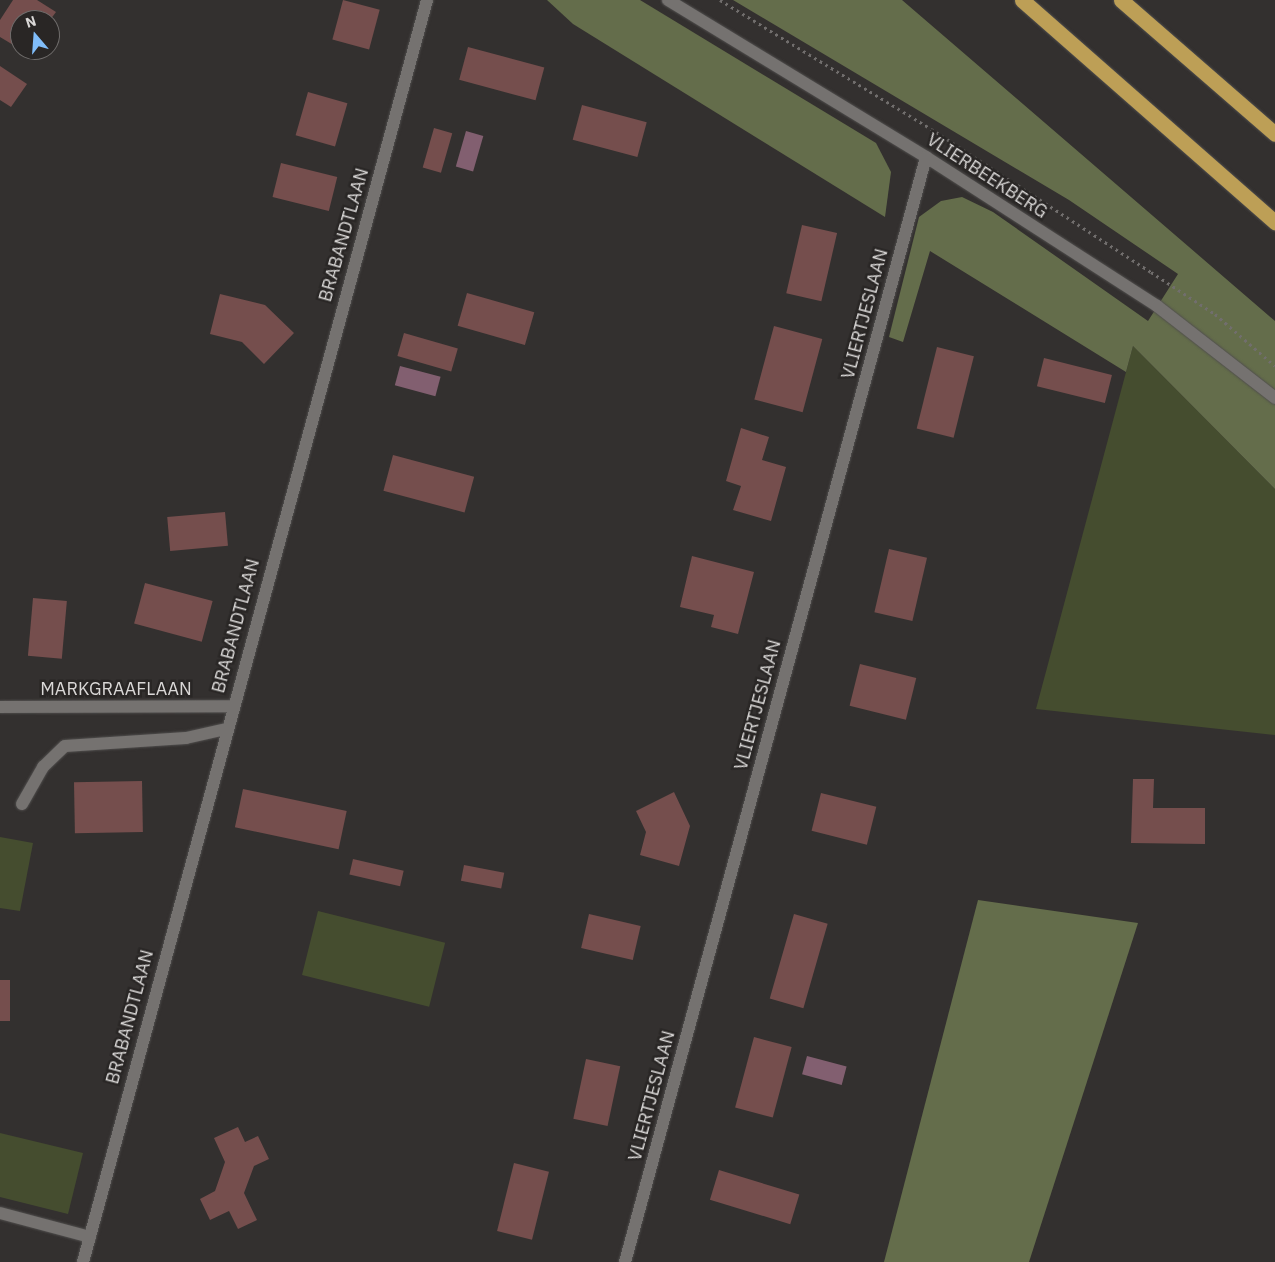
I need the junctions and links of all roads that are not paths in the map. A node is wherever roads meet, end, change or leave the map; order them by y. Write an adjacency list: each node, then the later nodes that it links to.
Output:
1 (427, 0): 9 (street, BRABANDTLAAN)
2 (668, 0): 6 (street, VLIERBEEKBERG)
3 (1022, 0): 7 (highway)
4 (1121, 0): 5 (highway)
5 (1275, 134)
6 (926, 157): 8 (street, VLIERBEEKBERG); 16 (street, VLIERTJESLAAN)
7 (1275, 222)
8 (1275, 398)
9 (232, 706): 10 (street, MARKGRAAFLAAN); 11 (street, BRABANDTLAAN)
10 (0, 707)
11 (226, 729): 12 (street); 14 (street, BRABANDTLAAN)
12 (22, 804)
13 (0, 1213): 14 (street)
14 (90, 1237): 15 (street, BRABANDTLAAN)
15 (83, 1262)
16 (625, 1262)

